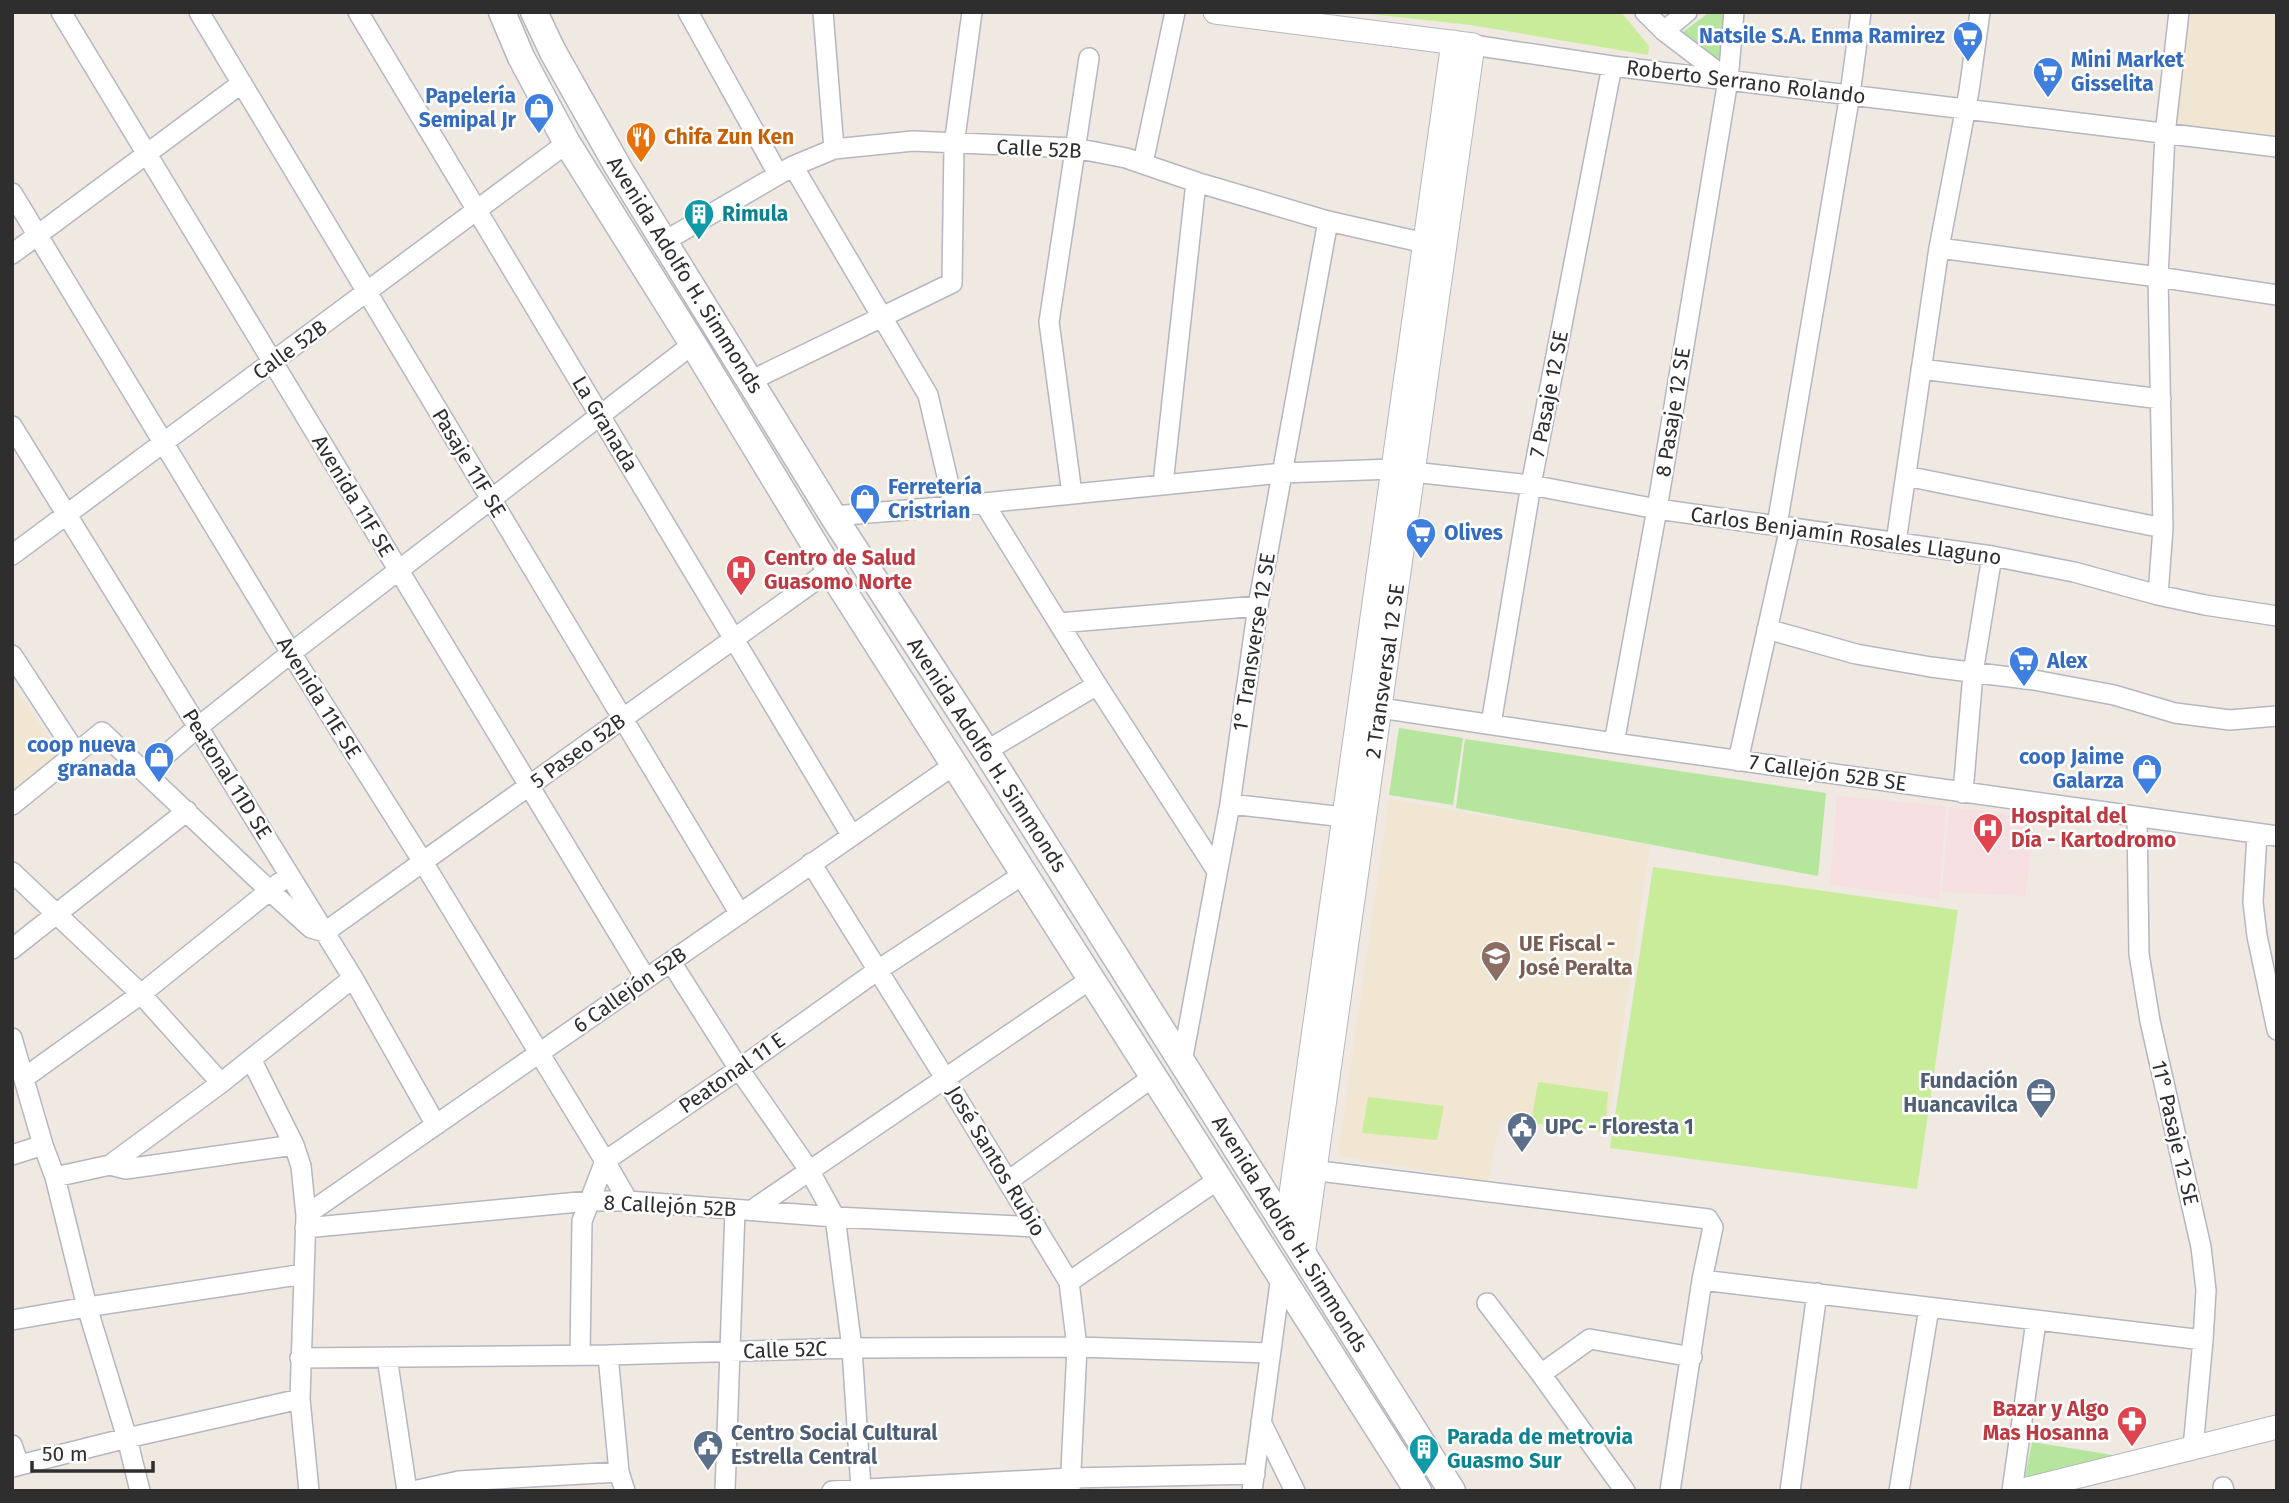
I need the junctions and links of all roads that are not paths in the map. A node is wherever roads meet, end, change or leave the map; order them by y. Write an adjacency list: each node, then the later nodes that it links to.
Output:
1 (61, 12): 31 (street, Avenida 11F SE)
2 (199, 12): 22 (street, Pasaje 11F SE)
3 (358, 12): 36 (street, La Granada)
4 (502, 12): 26 (main road, Avenida Adolfo H. Simmonds)
5 (534, 12): 39 (main road, Avenida Adolfo H. Simmonds)
6 (688, 12): 33 (street)
7 (823, 12): 30 (street)
8 (972, 12): 27 (street)
9 (1175, 12): 32 (street)
10 (1215, 12): 18 (street, Roberto Serrano Rolando)
11 (1645, 12): 17 (street)
12 (1687, 12): 17 (street)
13 (1734, 12): 21 (street, 8 Pasaje 12 SE)
14 (1861, 12): 23 (street)
15 (1980, 12): 24 (street)
16 (2179, 13): 25 (street)
17 (1664, 31): 21 (street)
18 (1463, 43): 20 (street, Roberto Serrano Rolando); 40 (street, 2 Transversal 12 SE); 55 (street, 2 Transversal 12 SE)
19 (1089, 58): 29 (street)
20 (1612, 66): 21 (street, Roberto Serrano Rolando); 59 (street, 7 Pasaje 12 SE)
21 (1728, 80): 23 (street, Roberto Serrano Rolando); 64 (street, 8 Pasaje 12 SE)
22 (242, 83): 31 (street); 44 (street, Pasaje 11F SE)
23 (1850, 94): 24 (street, Roberto Serrano Rolando); 67 (street)
24 (1964, 108): 25 (street, Roberto Serrano Rolando); 41 (street)
25 (2165, 134): 28 (street, Roberto Serrano Rolando); 43 (street)
26 (567, 143): 36 (street, Calle 52B); 47 (main road, Avenida Adolfo H. Simmonds)
27 (954, 145): 29 (street, Calle 52B); 30 (street, Calle 52B); 46 (street)
28 (2277, 147)
29 (1075, 148): 32 (street, Calle 52B); 60 (street)
30 (834, 149): 33 (street, Calle 52B)
31 (147, 154): 38 (street); 48 (street, Avenida 11F SE)
32 (1143, 163): 34 (street, Calle 52B)
33 (785, 170): 39 (street, Calle 52B); 46 (street)
34 (1196, 183): 37 (street, Calle 52B); 58 (street)
35 (12, 193): 38 (street, Avenida 11E SE)
36 (477, 212): 44 (street, Calle 52B); 52 (street, La Granada)
37 (1328, 221): 40 (street, Calle 52B); 56 (street, 1° Transverse 12 SE)
38 (37, 234): 42 (street); 54 (street, Avenida 11E SE)
39 (665, 241): 50 (main road, Avenida Adolfo H. Simmonds)
40 (1425, 243): 55 (street, 2 Transversal 12 SE)
41 (1939, 248): 43 (street); 49 (street)
42 (12, 254)
43 (2158, 277): 45 (street); 51 (street)
44 (367, 293): 48 (street, Calle 52B); 61 (street, Pasaje 11F SE)
45 (2277, 295)
46 (882, 316): 50 (street); 63 (street)
47 (693, 344): 52 (street); 72 (main road, Avenida Adolfo H. Simmonds)
48 (272, 363): 54 (street, Calle 52B); 73 (street, Avenida 11F SE)
49 (1921, 369): 51 (street); 57 (street)
50 (750, 381): 66 (main road, Avenida Adolfo H. Simmonds)
51 (2161, 399): 68 (street)
52 (600, 416): 61 (street); 79 (street, La Granada)
53 (12, 426): 65 (street, Peatonal 11D SE)
54 (163, 443): 65 (street, Calle 52B); 80 (street, Avenida 11E SE)
55 (1403, 470): 56 (street, Carlos Benjamín Rosales Llaguno); 59 (street, Carlos Benjamín Rosales Llaguno); 84 (street, 2 Transversal 12 SE); 100 (street, 2 Transversal 12 SE)
56 (1282, 473): 58 (street, Carlos Benjamín Rosales Llaguno); 75 (street, 1° Transverse 12 SE)
57 (1906, 476): 68 (street); 69 (street)
58 (1163, 484): 60 (street, Carlos Benjamín Rosales Llaguno)
59 (1531, 485): 64 (street, Carlos Benjamín Rosales Llaguno); 87 (street, 7 Pasaje 12 SE)
60 (1072, 494): 62 (street, Carlos Benjamín Rosales Llaguno)
61 (491, 499): 73 (street); 86 (street, Pasaje 11F SE)
62 (984, 503): 63 (street, Carlos Benjamín Rosales Llaguno); 77 (street)
63 (954, 506): 66 (street, Carlos Benjamín Rosales Llaguno)
64 (1657, 509): 67 (street, Carlos Benjamín Rosales Llaguno); 89 (street, 8 Pasaje 12 SE)
65 (67, 515): 70 (street, Calle 52B); 88 (street, Peatonal 11D SE)
66 (833, 516): 90 (main road, Avenida Adolfo H. Simmonds)
67 (1783, 526): 69 (street, Carlos Benjamín Rosales Llaguno); 78 (street)
68 (2163, 527): 74 (street)
69 (1896, 542): 71 (street, Carlos Benjamín Rosales Llaguno)
70 (12, 555)
71 (1992, 556): 74 (street, Carlos Benjamín Rosales Llaguno); 82 (street)
72 (830, 569): 79 (street, 5 Paseo 52B); 93 (main road, Avenida Adolfo H. Simmonds)
73 (399, 572): 80 (street); 95 (street, Avenida 11F SE)
74 (2158, 595): 76 (street, Carlos Benjamín Rosales Llaguno)
75 (1258, 606): 77 (street); 97 (street, 1° Transverse 12 SE)
76 (2277, 615)
77 (1059, 623): 83 (street)
78 (1768, 629): 82 (street); 92 (street)
79 (734, 639): 86 (street, 5 Paseo 52B); 103 (street, La Granada)
80 (291, 653): 88 (street); 105 (street, Avenida 11E SE)
81 (12, 655): 91 (street)
82 (1973, 673): 85 (street); 96 (street)
83 (1097, 685): 90 (street); 107 (street)
84 (1380, 708): 87 (street, 7 Callejón 52B SE); 138 (street, 2 Transversal 12 SE)
85 (2277, 716)
86 (623, 719): 95 (street, 5 Paseo 52B); 112 (street, Pasaje 11F SE)
87 (1491, 724): 89 (street, 7 Callejón 52B SE)
88 (198, 727): 94 (street); 109 (street, Peatonal 11D SE)
89 (1614, 743): 92 (street, 7 Callejón 52B SE)
90 (986, 751): 126 (main road, Avenida Adolfo H. Simmonds)
91 (76, 753): 94 (street); 98 (street)
92 (1738, 761): 96 (street, 7 Callejón 52B SE)
93 (954, 765): 103 (street, 6 Callejón 52B); 110 (main road, Avenida Adolfo H. Simmonds)
94 (146, 772): 99 (street)
95 (529, 786): 105 (street, 5 Paseo 52B); 119 (street, Avenida 11F SE)
96 (1963, 793): 101 (street, 7 Callejón 52B SE)
97 (1230, 804): 100 (street); 107 (street, 1° Transverse 12 SE)
98 (12, 805)
99 (187, 811): 111 (street); 113 (street)
100 (1344, 817): 138 (street, 2 Transversal 12 SE)
101 (2137, 818): 102 (street, 7 Callejón 52B SE); 161 (street, 11° Pasaje 12 SE)
102 (2257, 834): 104 (street, 7 Callejón 52B SE); 122 (street)
103 (852, 836): 106 (street, 6 Callejón 52B)
104 (2277, 836)
105 (423, 862): 114 (street, 5 Paseo 52B); 124 (street, Avenida 11E SE)
106 (811, 863): 112 (street, 6 Callejón 52B); 117 (street, José Santos Rubio)
107 (1217, 871): 126 (street, 1° Transverse 12 SE)
108 (12, 872): 113 (street)
109 (289, 874): 111 (street); 114 (street, Peatonal 11D SE)
110 (1024, 874): 117 (street, Peatonal 11 E); 120 (main road, Avenida Adolfo H. Simmonds)
111 (270, 891): 114 (street); 121 (street)
112 (740, 914): 116 (street, 6 Callejón 52B)
113 (58, 915): 115 (street); 121 (street)
114 (325, 932): 118 (street, Peatonal 11D SE)
115 (12, 949)
116 (671, 962): 119 (street, 6 Callejón 52B); 127 (street)
117 (878, 970): 127 (street, Peatonal 11 E); 130 (street, José Santos Rubio)
118 (353, 978): 125 (street); 132 (street, Peatonal 11D SE)
119 (646, 979): 124 (street, 6 Callejón 52B)
120 (1091, 979): 128 (main road, Avenida Adolfo H. Simmonds); 130 (street)
121 (141, 994): 129 (street); 131 (street)
122 (2277, 1030)
123 (12, 1038): 129 (street)
124 (539, 1054): 132 (street, 6 Callejón 52B); 136 (street, Avenida 11E SE)
125 (251, 1059): 131 (street); 134 (street)
126 (1182, 1062): 149 (main road, Avenida Adolfo H. Simmonds)
127 (739, 1069): 136 (street, Peatonal 11 E); 139 (street)
128 (1153, 1077): 141 (main road, Avenida Adolfo H. Simmonds); 142 (street)
129 (24, 1078): 133 (street)
130 (945, 1078): 139 (street); 142 (street, José Santos Rubio)
131 (221, 1083): 137 (street)
132 (436, 1125): 147 (street, 6 Callejón 52B)
133 (43, 1145): 135 (street); 140 (street)
134 (294, 1145): 137 (street); 147 (street)
135 (12, 1155)
136 (605, 1161): 143 (street); 144 (street, Avenida 11E SE)
137 (110, 1165): 140 (street)
138 (1305, 1169): 149 (street, 2 Transversal 12 SE); 150 (street, 2 Transversal 12 SE); 153 (street)
139 (809, 1170): 145 (street); 146 (street)
140 (55, 1177): 157 (street)
141 (1219, 1180): 152 (main road, Avenida Adolfo H. Simmonds); 154 (street)
142 (1008, 1181): 148 (street, José Santos Rubio)
143 (589, 1201): 144 (street, 8 Callejón 52B); 147 (street, 8 Callejón 52B); 166 (street)
144 (628, 1201): 145 (street, 8 Callejón 52B)
145 (743, 1210): 146 (street, 8 Callejón 52B); 164 (street)
146 (835, 1217): 148 (street, 8 Callejón 52B); 163 (street)
147 (306, 1221): 151 (street)
148 (1036, 1227): 154 (street, José Santos Rubio)
149 (1286, 1228): 150 (main road, Avenida Adolfo H. Simmonds)
150 (1303, 1255): 193 (main road, Avenida Adolfo H. Simmonds)
151 (304, 1274): 157 (street); 170 (street)
152 (1281, 1276): 165 (street); 192 (main road, Avenida Adolfo H. Simmonds)
153 (1702, 1280): 155 (street); 169 (street)
154 (1069, 1282): 162 (street, José Santos Rubio)
155 (1817, 1293): 158 (street); 196 (street)
156 (1487, 1303): 171 (street)
157 (87, 1307): 159 (street); 175 (street)
158 (1929, 1308): 160 (street); 197 (street)
159 (12, 1320)
160 (2036, 1321): 161 (street); 198 (street)
161 (2203, 1340): 177 (street, 11° Pasaje 12 SE)
162 (1077, 1347): 163 (street, Calle 52C); 165 (street, Calle 52C); 181 (street, José Santos Rubio)
163 (852, 1348): 164 (street, Calle 52C); 183 (street)
164 (730, 1352): 167 (street, Calle 52C); 189 (street)
165 (1270, 1353): 173 (street)
166 (580, 1355): 167 (street, Calle 52C); 168 (street, Calle 52C)
167 (608, 1355): 179 (street)
168 (387, 1357): 170 (street, Calle 52C); 187 (street)
169 (1692, 1357): 171 (street); 195 (street)
170 (300, 1358): 172 (street)
171 (1541, 1374): 194 (street)
172 (299, 1399): 175 (street); 186 (street)
173 (1261, 1422): 180 (street); 191 (street)
174 (2277, 1427): 177 (street)
175 (127, 1438): 178 (street); 185 (street)
176 (12, 1445): 178 (street)
177 (2193, 1448): 199 (street)
178 (16, 1466)
179 (622, 1481): 182 (street)
180 (1253, 1482): 181 (street)
181 (1070, 1484): 184 (street)
182 (497, 1485): 188 (street)
183 (861, 1489): 184 (street); 190 (street)
184 (906, 1489)
185 (140, 1491)
186 (309, 1491)
187 (407, 1491)
188 (413, 1491)
189 (726, 1491)
190 (832, 1491)
191 (1295, 1491)
192 (1418, 1491)
193 (1452, 1491)
194 (1625, 1491)
195 (1670, 1491)
196 (1790, 1491)
197 (1899, 1491)
198 (2012, 1491)
199 (2019, 1491)

